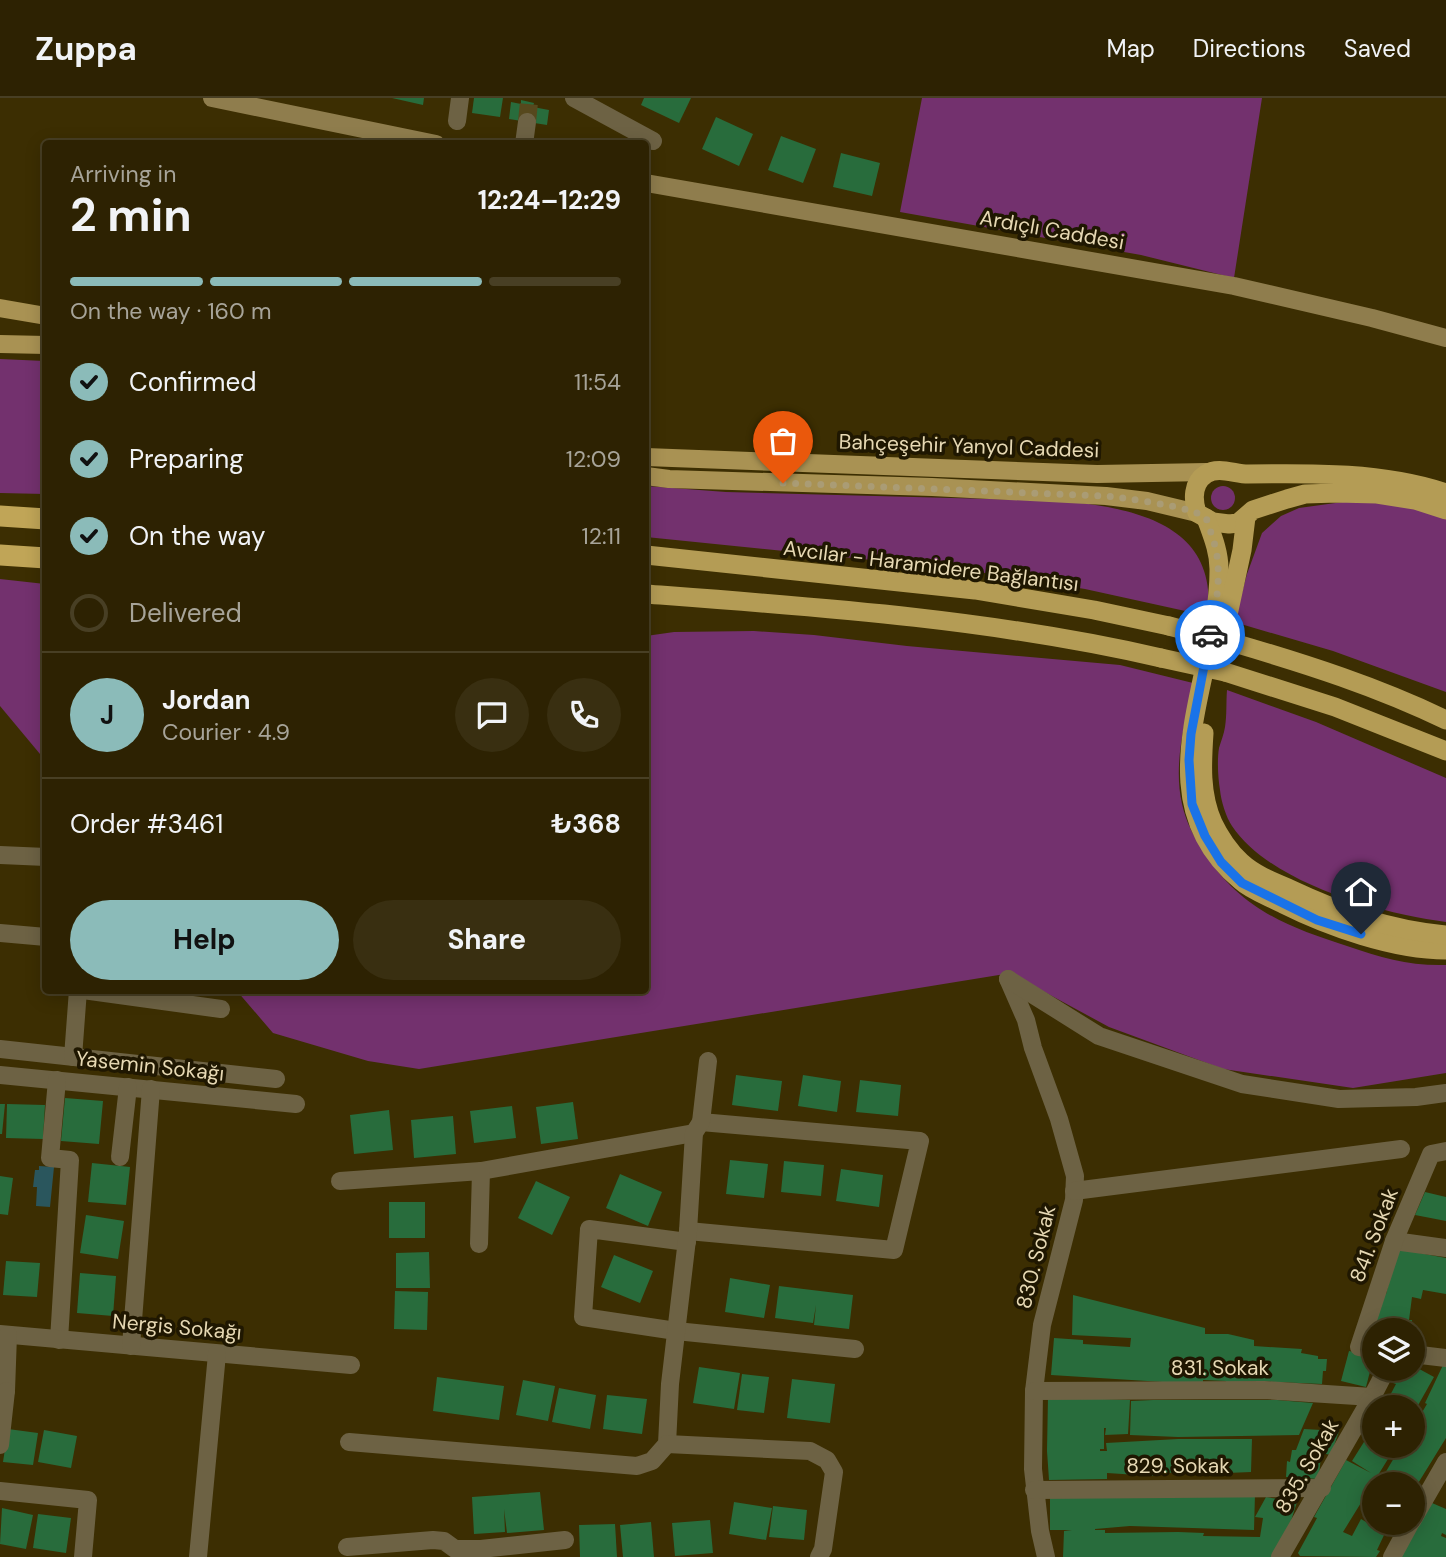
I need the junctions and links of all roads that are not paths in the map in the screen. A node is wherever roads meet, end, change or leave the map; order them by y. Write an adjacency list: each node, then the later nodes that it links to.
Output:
1 (212, 98): 6 (main road)
2 (460, 98): 4 (street)
3 (574, 98): 8 (street)
4 (457, 121)
5 (527, 122): 7 (street)
6 (417, 140)
7 (525, 140)
8 (653, 141)
9 (649, 184): 12 (main road, Ardıçlı Caddesi)
10 (0, 308): 11 (main road)
11 (42, 315)
12 (1446, 338)
13 (0, 344): 14 (main road)
14 (42, 345)
15 (649, 457): 16 (main road, Bahçeşehir Yanyol Caddesi)
16 (1207, 472): 17 (highway); 23 (highway)
17 (1245, 474): 19 (highway); 21 (highway)
18 (649, 477): 23 (main road, Bahçeşehir Yanyol Caddesi)
19 (1446, 493)
20 (1446, 510): 21 (highway)
21 (1249, 514): 23 (highway); 38 (highway)
22 (0, 516): 24 (highway)
23 (1202, 516): 40 (highway)
24 (42, 519)
25 (0, 555): 27 (highway)
26 (649, 555): 29 (highway, Avcılar - Haramidere Bağlantısı, bridge)
27 (42, 558)
28 (649, 594): 32 (highway, bridge)
29 (1382, 692): 30 (highway); 31 (highway, Avcılar - Haramidere Bağlantısı)
30 (1446, 705)
31 (1446, 720)
32 (1404, 735): 33 (highway); 34 (highway)
33 (1446, 751)
34 (1446, 764)
35 (0, 855): 36 (street)
36 (42, 857)
37 (0, 933): 39 (street)
38 (1446, 935)
39 (42, 937)
40 (1446, 950)
41 (80, 994): 45 (street)
42 (110, 994): 43 (street)
43 (221, 1009)
44 (0, 1049): 45 (street, Yasemin Sokağı)
45 (74, 1057): 48 (street, Yasemin Sokağı)
46 (708, 1061): 54 (street)
47 (0, 1074): 49 (street, Yasemin Sokağı)
48 (276, 1079)
49 (57, 1080): 50 (street, Yasemin Sokağı); 68 (street)
50 (128, 1087): 51 (street, Yasemin Sokağı); 57 (street)
51 (151, 1089): 53 (street, Yasemin Sokağı); 69 (street)
52 (1446, 1093): 60 (street, 830. Sokak)
53 (296, 1104)
54 (697, 1128): 58 (street); 61 (street); 61 (street)
55 (1401, 1149): 60 (street)
56 (1446, 1151): 62 (street, 841. Sokak)
57 (120, 1157)
58 (481, 1171): 59 (street); 63 (street)
59 (341, 1181)
60 (1074, 1191): 75 (street, 830. Sokak)
61 (687, 1236): 66 (street); 66 (street)
62 (1394, 1241): 64 (street); 65 (street, 841. Sokak)
63 (480, 1244)
64 (1446, 1248)
65 (1374, 1318)
66 (677, 1331): 70 (street); 80 (street)
67 (4, 1335): 68 (street, Nergis Sokağı); 76 (street)
68 (59, 1340): 69 (street, Nergis Sokağı)
69 (131, 1346): 71 (street, Nergis Sokağı)
70 (855, 1349)
71 (217, 1354): 74 (street, Nergis Sokağı); 91 (street)
72 (1425, 1356): 73 (street)
73 (1446, 1358)
74 (351, 1365)
75 (1034, 1391): 77 (street, 831. Sokak); 84 (street, 830. Sokak)
76 (3, 1393): 81 (street)
77 (1362, 1396)
78 (1362, 1415): 83 (street, 835. Sokak)
79 (349, 1441): 80 (street)
80 (667, 1444): 92 (street)
81 (0, 1445)
82 (1446, 1462): 86 (street)
83 (1322, 1488): 84 (street, 829. Sokak); 94 (street, 835. Sokak)
84 (1034, 1490): 93 (street, 830. Sokak)
85 (0, 1491): 90 (street)
86 (1425, 1499)
87 (1404, 1535): 95 (street)
88 (565, 1540): 89 (street)
89 (347, 1547)
90 (83, 1557)
91 (198, 1557)
92 (819, 1557)
93 (1046, 1557)
94 (1280, 1557)
95 (1391, 1557)

